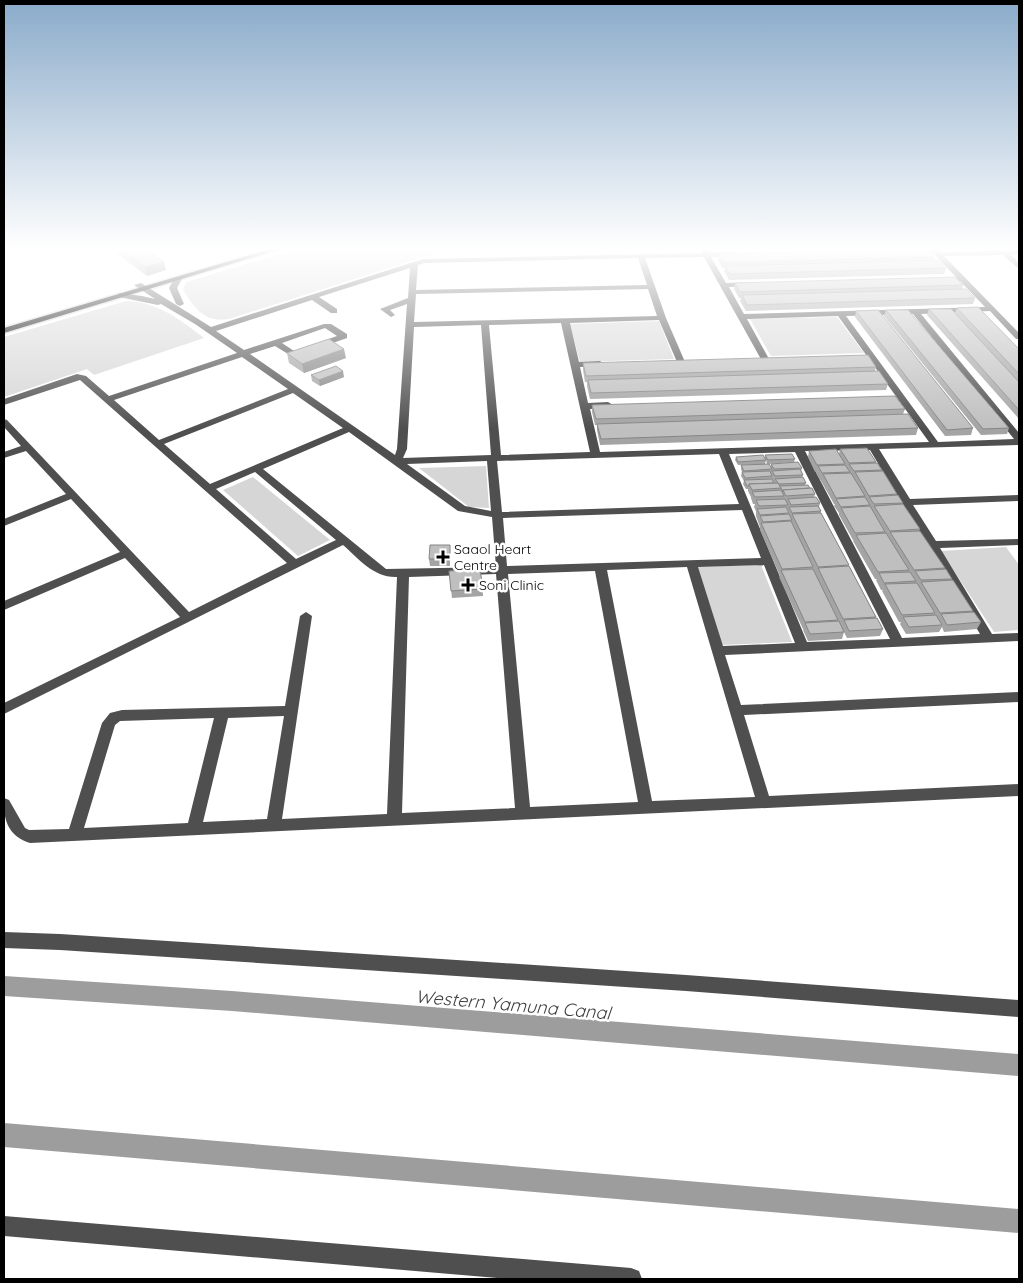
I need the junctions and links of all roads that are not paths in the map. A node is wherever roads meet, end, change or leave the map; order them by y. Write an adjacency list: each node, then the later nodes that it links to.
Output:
1 (59, 309): 19 (main road)
2 (77, 309): 22 (main road)
3 (180, 309): 21 (street)
4 (276, 309): 21 (street)
5 (331, 309): 11 (street)
6 (384, 309): 14 (street)
7 (411, 309): 20 (street)
8 (659, 309): 16 (street)
9 (736, 309): 15 (street)
10 (992, 309): 12 (street); 23 (street)
11 (334, 311)
12 (915, 312): 13 (street); 37 (street)
13 (840, 314): 15 (street); 39 (street)
14 (391, 315)
15 (741, 317): 26 (street)
16 (662, 318): 17 (street); 27 (street)
17 (565, 321): 18 (street); 29 (street)
18 (485, 323): 20 (street); 46 (street)
19 (4, 324)
20 (410, 325): 47 (street)
21 (210, 330): 25 (street)
22 (4, 331)
23 (1019, 337)
24 (275, 342): 24 (street); 25 (street)
25 (241, 353): 30 (street); 31 (street)
26 (765, 359)
27 (672, 362)
28 (614, 364): 29 (street)
29 (575, 365): 34 (street)
30 (295, 389): 36 (street); 38 (street)
31 (109, 399): 32 (street); 38 (street)
32 (4, 402)
33 (614, 405): 34 (street)
34 (584, 406): 45 (street)
35 (4, 422): 40 (street)
36 (350, 428): 47 (street); 48 (street)
37 (1019, 441): 39 (street)
38 (158, 443): 49 (street)
39 (936, 445): 41 (street)
40 (27, 447): 44 (street); 50 (street)
41 (873, 447): 42 (street); 52 (street)
42 (800, 449): 43 (street); 72 (street)
43 (723, 452): 45 (street); 53 (street)
44 (4, 455)
45 (596, 456): 46 (street)
46 (494, 458): 47 (street); 54 (street)
47 (397, 461): 54 (street)
48 (256, 468): 49 (street); 56 (street)
49 (210, 488): 62 (street)
50 (72, 495): 55 (street); 59 (street)
51 (1019, 498): 52 (street)
52 (906, 502): 58 (street)
53 (746, 508): 54 (street); 61 (street)
54 (497, 515): 65 (street)
55 (4, 523)
56 (344, 540): 62 (street); 66 (street)
57 (1016, 542): 58 (street); 60 (street)
58 (933, 545): 71 (street)
59 (126, 552): 67 (street); 69 (street)
60 (1019, 552)
61 (768, 561): 63 (street); 73 (street)
62 (295, 564): 69 (street)
63 (691, 564): 64 (street); 74 (street)
64 (600, 566): 65 (street); 83 (street)
65 (501, 569): 66 (street); 84 (street)
66 (403, 573): 85 (street)
67 (4, 606)
68 (306, 616): 78 (street)
69 (188, 618): 76 (street)
70 (1019, 637): 71 (street)
71 (989, 639): 72 (street)
72 (898, 643): 73 (street)
73 (803, 647): 74 (street)
74 (718, 651): 77 (street)
75 (1019, 697): 77 (street)
76 (4, 709)
77 (736, 710): 81 (street)
78 (291, 711): 79 (street); 86 (street)
79 (222, 713): 87 (street); 88 (street)
80 (1019, 790): 81 (street)
81 (764, 802): 83 (street)
82 (4, 804): 88 (street)
83 (646, 807): 84 (street)
84 (523, 813): 85 (street)
85 (394, 819): 86 (street)
86 (274, 824): 87 (street)
87 (194, 828): 88 (street)
88 (75, 833)
89 (4, 940): 90 (street)
90 (1019, 1010)
91 (4, 1226): 92 (street)
92 (631, 1279)

